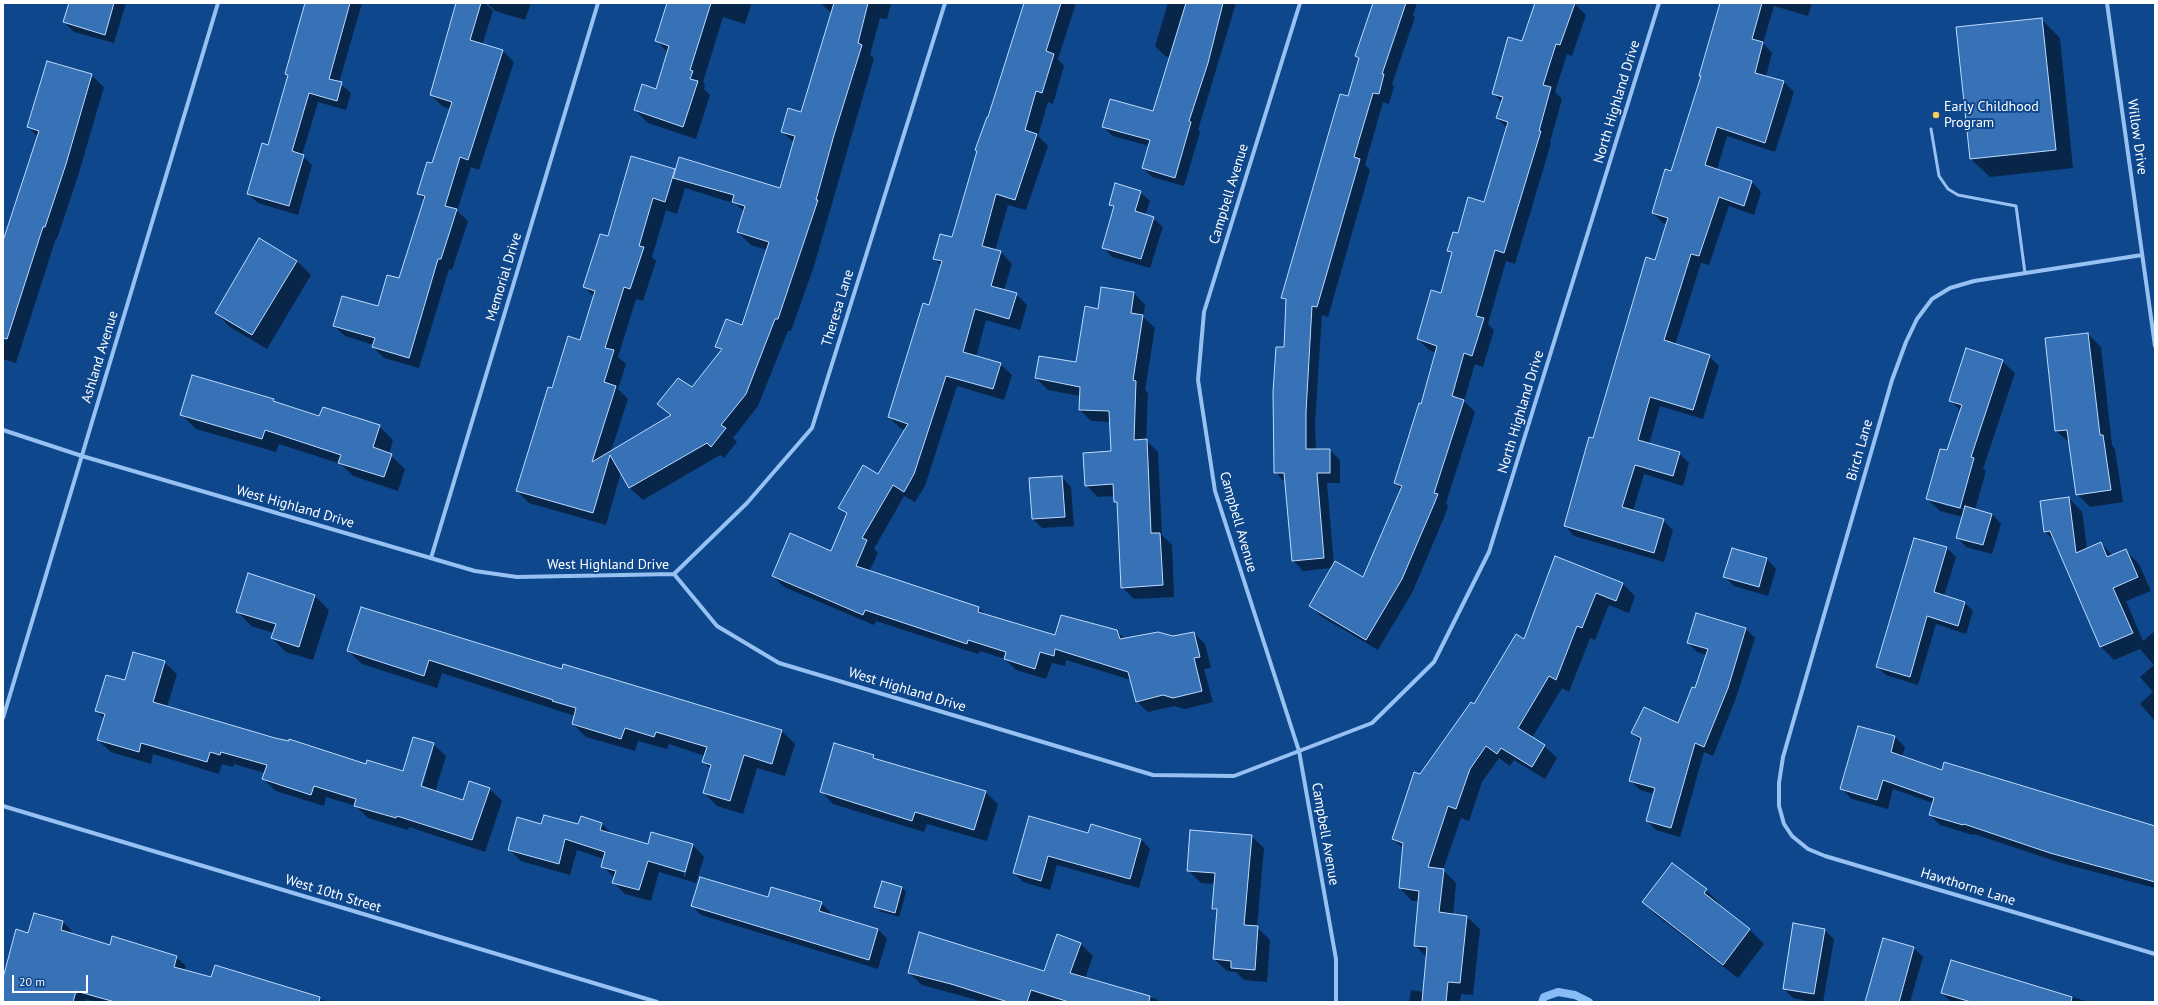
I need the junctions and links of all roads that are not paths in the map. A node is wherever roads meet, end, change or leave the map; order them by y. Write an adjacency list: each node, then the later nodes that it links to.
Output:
1 (218, 3): 12 (street, Ashland Avenue)
2 (598, 3): 13 (street, Memorial Drive)
3 (945, 3): 14 (street, Theresa Lane)
4 (1300, 3): 16 (street, Campbell Avenue)
5 (1659, 3): 16 (street, North Highland Drive)
6 (2107, 3): 8 (street, Willow Drive)
7 (1931, 129): 9 (lane)
8 (2142, 255): 9 (street, Birch Lane); 10 (street, Willow Drive)
9 (2025, 273): 18 (street, Birch Lane)
10 (2155, 346)
11 (3, 430): 12 (street, West Highland Drive)
12 (82, 456): 13 (street, West Highland Drive); 15 (street, Ashland Avenue)
13 (431, 558): 14 (street, West Highland Drive)
14 (674, 574): 16 (street, West Highland Drive)
15 (3, 718)
16 (1299, 751): 21 (street, Campbell Avenue)
17 (3, 806): 20 (street, West 10th Street)
18 (1784, 824): 19 (street, Hawthorne Lane)
19 (2155, 954)
20 (658, 1002)
21 (1336, 1002)

